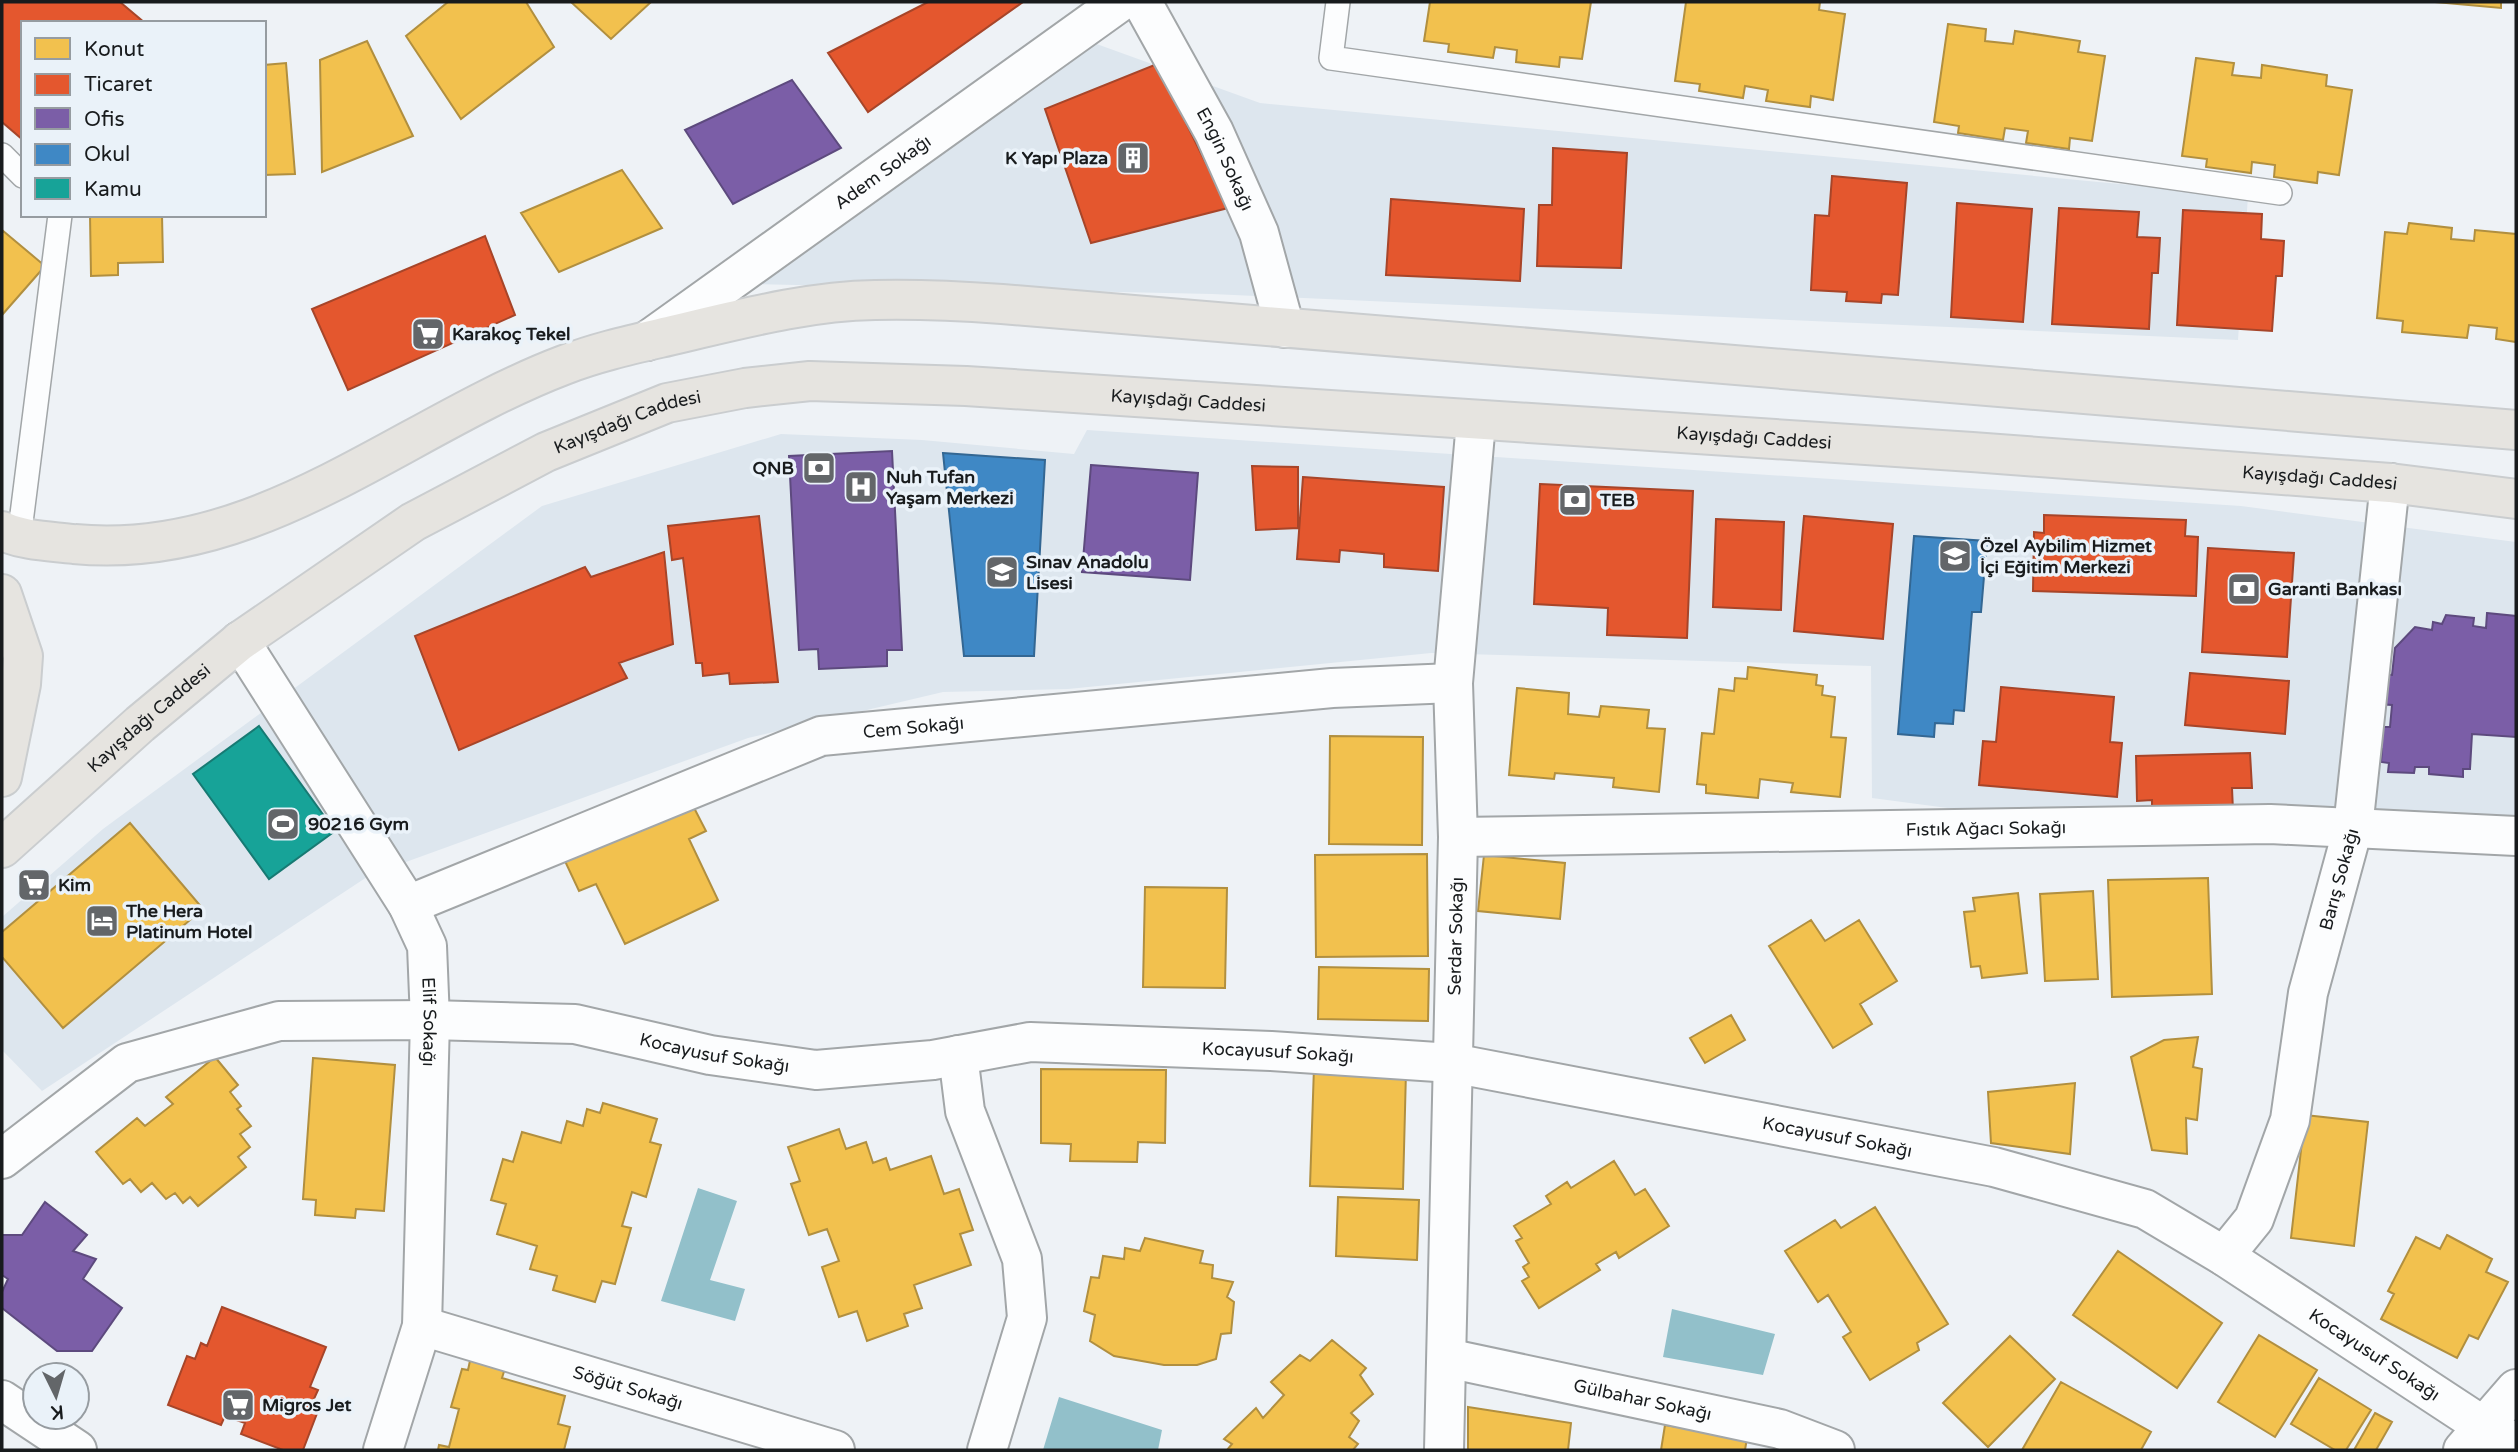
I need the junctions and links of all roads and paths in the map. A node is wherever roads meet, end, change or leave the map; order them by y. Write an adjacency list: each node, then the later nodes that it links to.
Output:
1 (1120, 2): 9 (street, Adem Sokağı)
2 (1142, 2): 8 (street, Engin Sokağı)
3 (1338, 2): 6 (lane)
4 (2, 155): 5 (lane)
5 (21, 174)
6 (2280, 193)
7 (60, 217): 14 (lane)
8 (1285, 328): 9 (main road); 11 (main road)
9 (647, 341): 14 (main road)
10 (1476, 422): 12 (main road, Kayışdağı Caddesi); 16 (main road, Kayışdağı Caddesi); 17 (street, Serdar Sokağı)
11 (2516, 430)
12 (2390, 483): 13 (main road, Kayışdağı Caddesi); 19 (street, Barış Sokağı)
13 (2516, 499)
14 (10, 534)
15 (2, 594): 18 (main road)
16 (240, 641): 22 (main road, Kayışdağı Caddesi); 23 (street, Elif Sokağı)
17 (1452, 683): 21 (street, Serdar Sokağı); 23 (street, Cem Sokağı)
18 (2, 778)
19 (2353, 828): 20 (street, Fıstık Ağacı Sokağı); 21 (street, Fıstık Ağacı Sokağı); 28 (street, Barış Sokağı)
20 (2516, 836)
21 (1458, 837): 26 (street, Serdar Sokağı)
22 (2, 848)
23 (408, 905): 24 (street, Elif Sokağı)
24 (430, 1020): 25 (street, Kocayusuf Sokağı); 27 (street, Kocayusuf Sokağı); 29 (street, Elif Sokağı)
25 (958, 1055): 26 (street, Kocayusuf Sokağı); 38 (street)
26 (1452, 1063): 28 (street, Kocayusuf Sokağı); 30 (street, Serdar Sokağı)
27 (2, 1159)
28 (2224, 1256): 33 (street, Kocayusuf Sokağı)
29 (422, 1325): 36 (street, Elif Sokağı); 37 (street, Söğüt Sokağı)
30 (1447, 1358): 39 (street, Serdar Sokağı); 40 (street, Gülbahar Sokağı)
31 (2516, 1389): 33 (street)
32 (2, 1400): 35 (street)
33 (2473, 1438): 34 (street, Kocayusuf Sokağı)
34 (2516, 1443)
35 (74, 1450)
36 (383, 1450)
37 (835, 1450)
38 (987, 1450)
39 (1444, 1450)
40 (1835, 1450)

